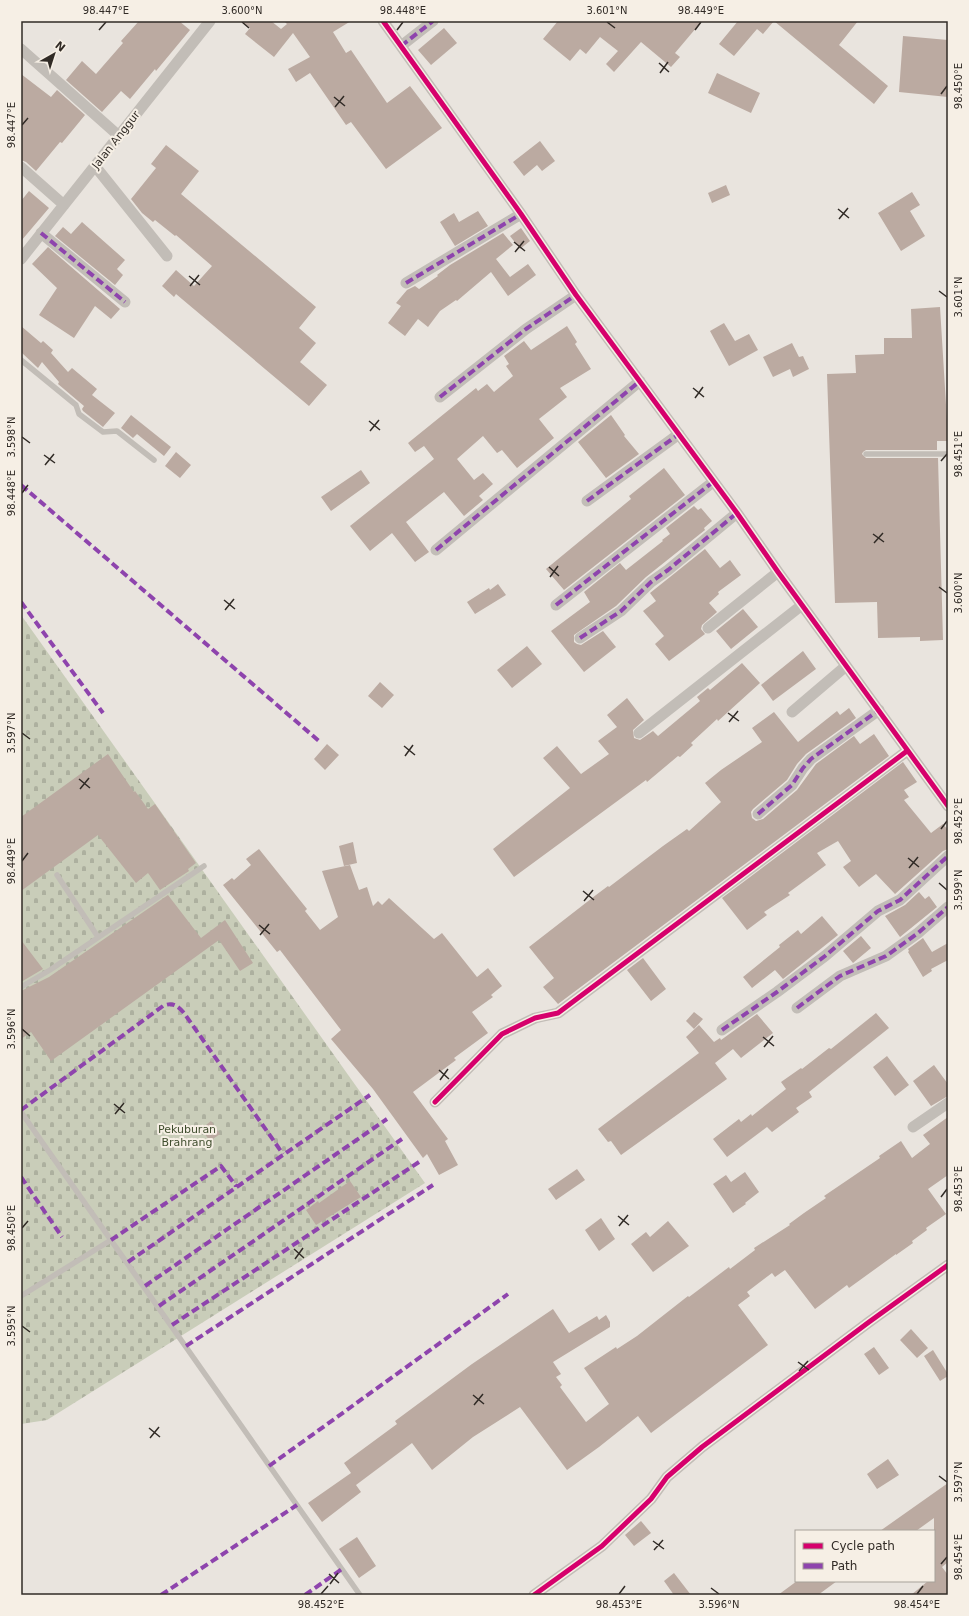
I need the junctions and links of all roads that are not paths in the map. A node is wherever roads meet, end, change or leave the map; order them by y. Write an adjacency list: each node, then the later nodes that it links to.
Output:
1 (210, 21): 6 (street, Jalan Anggur)
2 (383, 21): 4 (street)
3 (433, 21): 4 (street)
4 (401, 46): 10 (street)
5 (21, 49): 6 (street)
6 (119, 136): 7 (street, Jalan Anggur)
7 (95, 166): 9 (street, Jalan Anggur); 12 (street)
8 (21, 167): 9 (street)
9 (64, 205): 11 (street, Jalan Anggur)
10 (521, 214): 14 (street); 15 (street)
11 (42, 233): 13 (street, Jalan Anggur); 16 (street)
12 (167, 256)
13 (21, 259)
14 (406, 283)
15 (576, 295): 18 (street); 19 (street)
16 (125, 302)
17 (21, 360): 23 (lane)
18 (640, 382): 20 (street); 27 (street)
19 (440, 397)
20 (679, 434): 24 (street); 25 (street)
21 (866, 454): 22 (lane)
22 (948, 454)
23 (154, 460)
24 (713, 482): 26 (street); 29 (street)
25 (586, 501)
26 (737, 514): 28 (street); 32 (street)
27 (436, 550)
28 (778, 572): 30 (street); 31 (street)
29 (556, 605)
30 (802, 605): 33 (street); 36 (street)
31 (708, 628)
32 (580, 638)
33 (846, 666): 34 (street); 35 (street)
34 (879, 710): 37 (street); 39 (street)
35 (792, 712)
36 (638, 733)
37 (907, 751): 38 (street); 48 (street)
38 (948, 806)
39 (758, 814)
40 (948, 856): 47 (street)
41 (204, 866): 44 (lane)
42 (57, 875): 44 (lane)
43 (948, 907): 46 (street)
44 (98, 938): 45 (lane)
45 (21, 987)
46 (797, 1008)
47 (722, 1030)
48 (435, 1102)
49 (948, 1103): 51 (street)
50 (21, 1112): 52 (lane)
51 (913, 1127)
52 (111, 1240): 54 (lane); 55 (lane)
53 (948, 1266): 56 (street)
54 (21, 1296)
55 (360, 1595)
56 (534, 1595)

